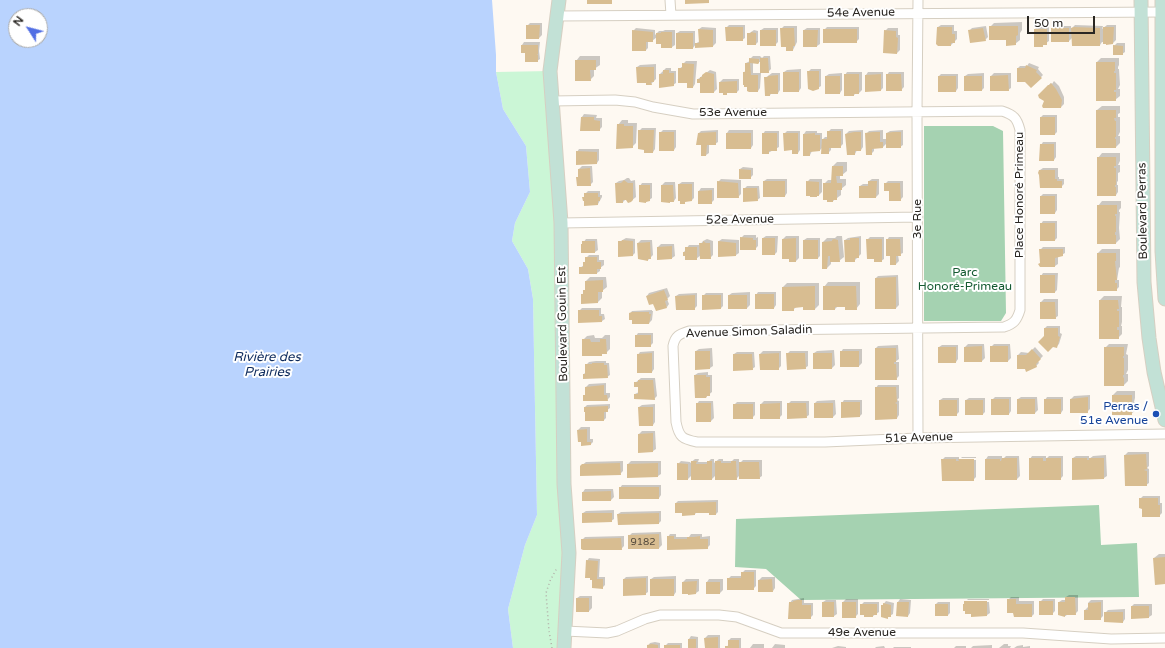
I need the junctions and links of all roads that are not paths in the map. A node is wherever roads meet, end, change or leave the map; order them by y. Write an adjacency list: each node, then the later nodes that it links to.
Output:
1 (559, 0): 8 (main road, Boulevard Gouin Est)
2 (670, 0): 7 (street)
3 (918, 0): 6 (street, 3e Rue)
4 (1141, 6): 5 (street, 54e Avenue); 6 (street, 54e Avenue); 16 (main road, Boulevard Perras)
5 (1163, 8): 10 (main road, Boulevard Perras)
6 (918, 13): 7 (street, 54e Avenue); 11 (street, 3e Rue)
7 (671, 15): 8 (street, 54e Avenue)
8 (556, 16): 9 (main road, Boulevard Gouin Est)
9 (552, 101): 11 (street, 53e Avenue); 13 (main road, Boulevard Gouin Est)
10 (1164, 108): 14 (main road, Boulevard Perras)
11 (917, 112): 12 (street, 3e Rue); 15 (street, Place Honoré Primeau)
12 (918, 217): 13 (street, 52e Avenue); 15 (street, 3e Rue)
13 (561, 223): 20 (main road, Boulevard Gouin Est)
14 (1165, 299)
15 (918, 328): 17 (street, Avenue Simon Saladin); 19 (street, 3e Rue)
16 (1165, 420)
17 (678, 431): 19 (street, 51e Avenue)
18 (1165, 434): 19 (street, 51e Avenue)
19 (918, 438)
20 (565, 631): 21 (street, 49e Avenue); 22 (main road, Boulevard Gouin Est)
21 (1165, 638)
22 (564, 648)

